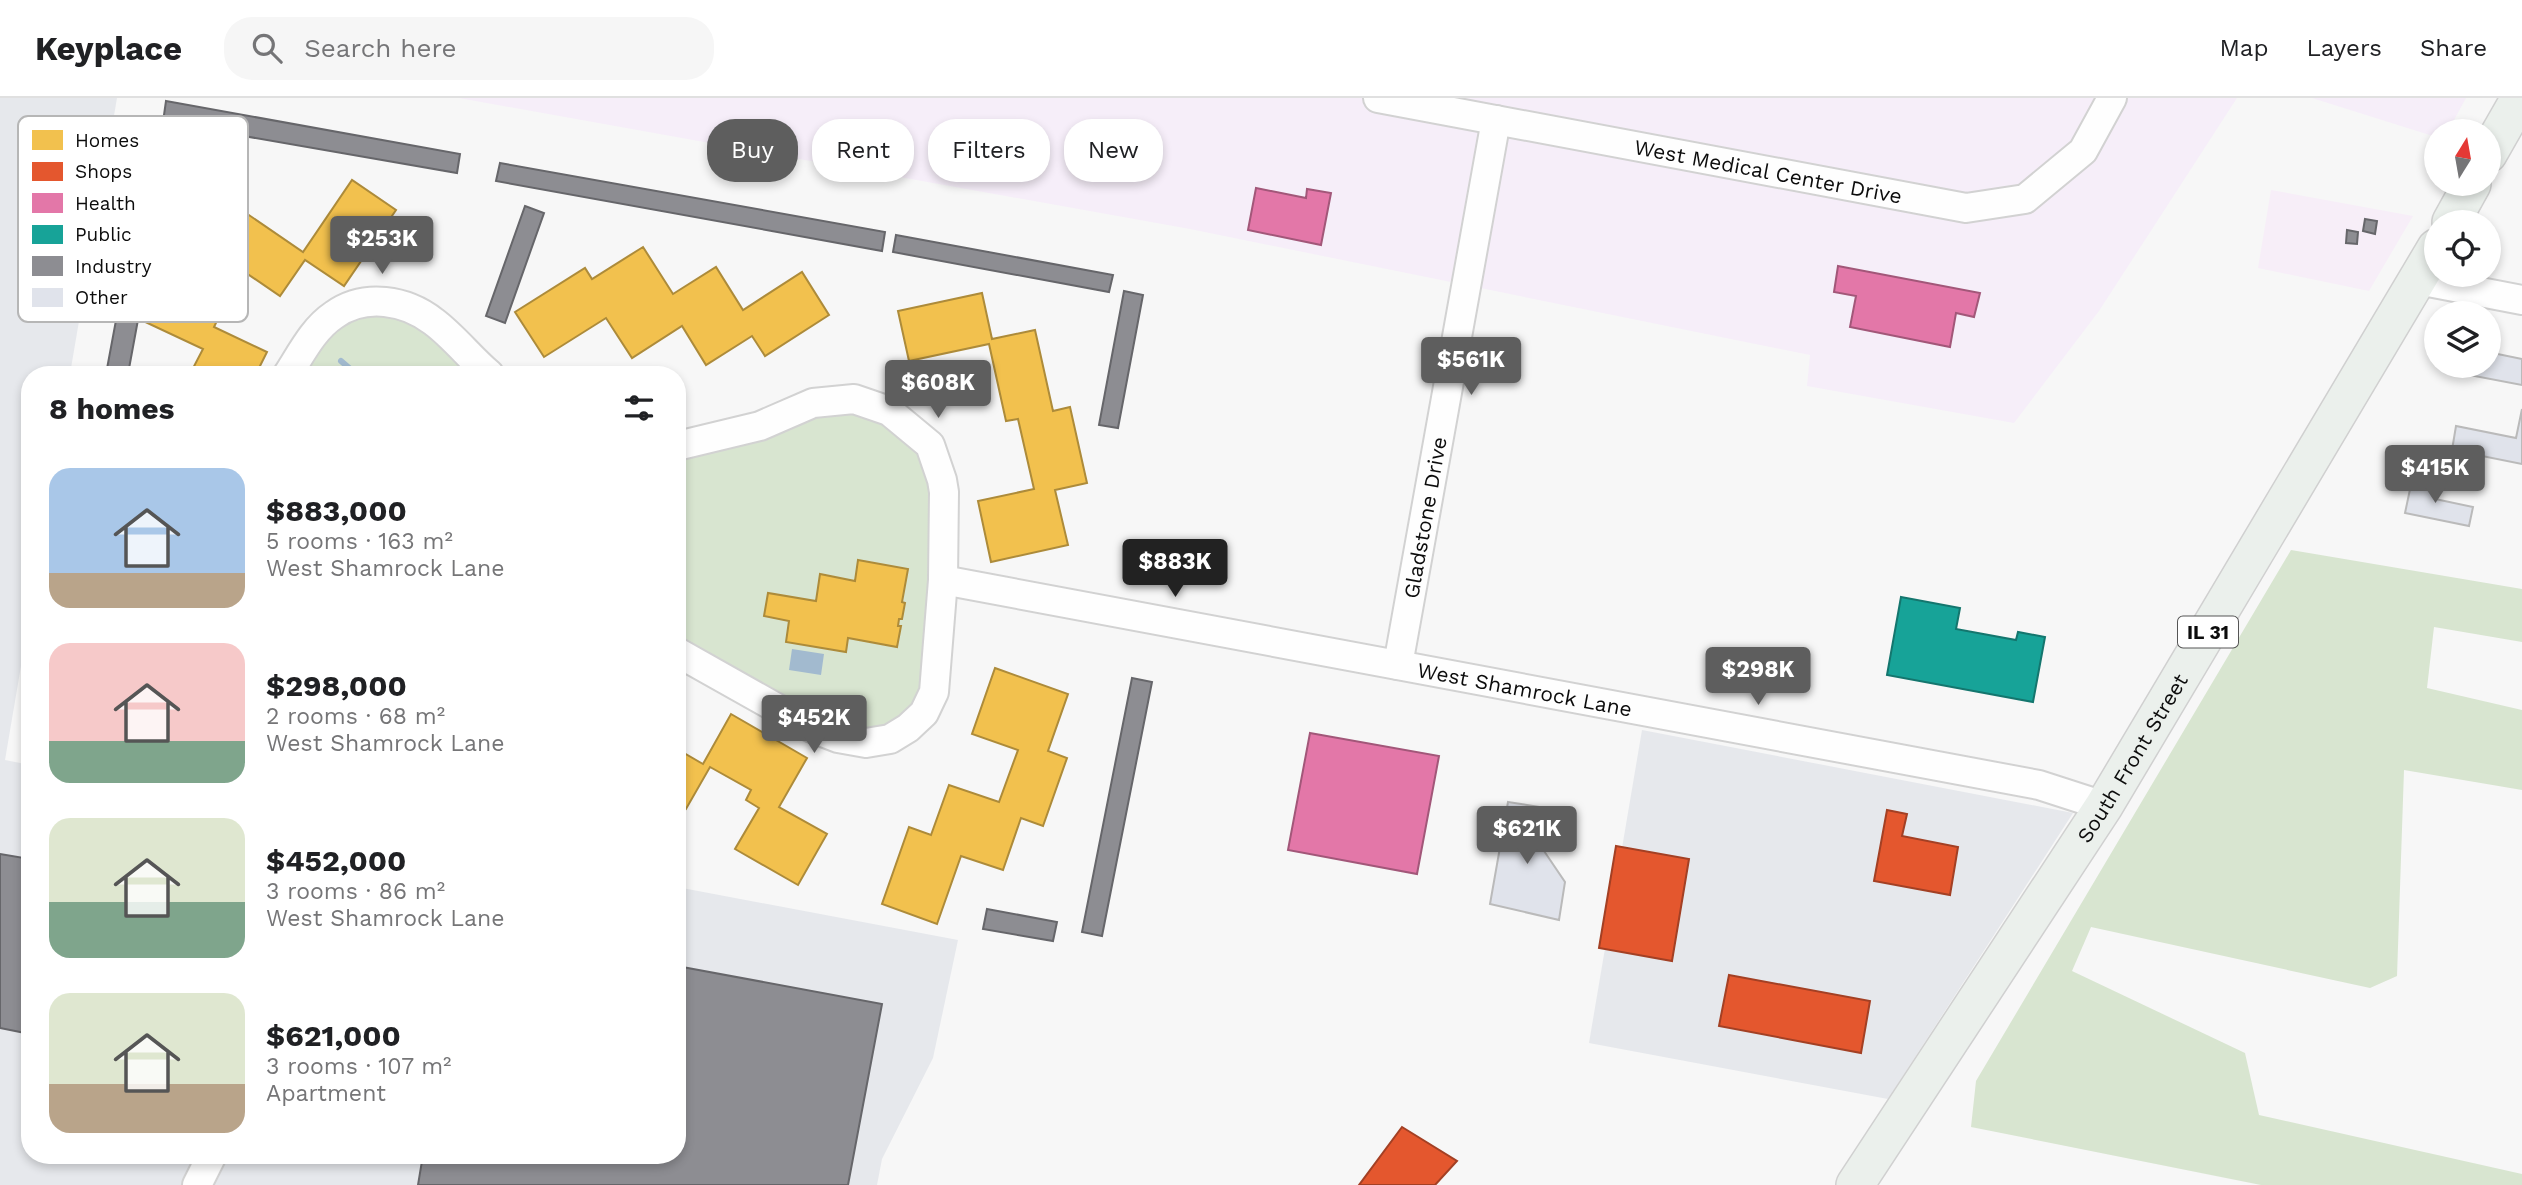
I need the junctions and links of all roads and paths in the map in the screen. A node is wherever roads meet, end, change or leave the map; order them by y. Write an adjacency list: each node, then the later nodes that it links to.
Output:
1 (1378, 98): 4 (street, West Medical Center Drive)
2 (2112, 98): 4 (street, West Medical Center Drive)
3 (2520, 98): 5 (main road)
4 (1496, 120): 14 (street, Gladstone Drive)
5 (2501, 131)
6 (2424, 269): 7 (main road, South Front Street / IL 31)
7 (2418, 280): 8 (street); 15 (main road, South Front Street / IL 31)
8 (2522, 300)
9 (293, 366): 10 (street)
10 (481, 366)
11 (686, 444): 12 (street)
12 (943, 580): 13 (street); 14 (street, West Shamrock Lane)
13 (686, 657)
14 (1398, 665): 15 (street, West Shamrock Lane)
15 (2104, 806): 18 (main road, South Front Street / IL 31)
16 (208, 1164): 17 (street)
17 (197, 1185)
18 (1854, 1185)

